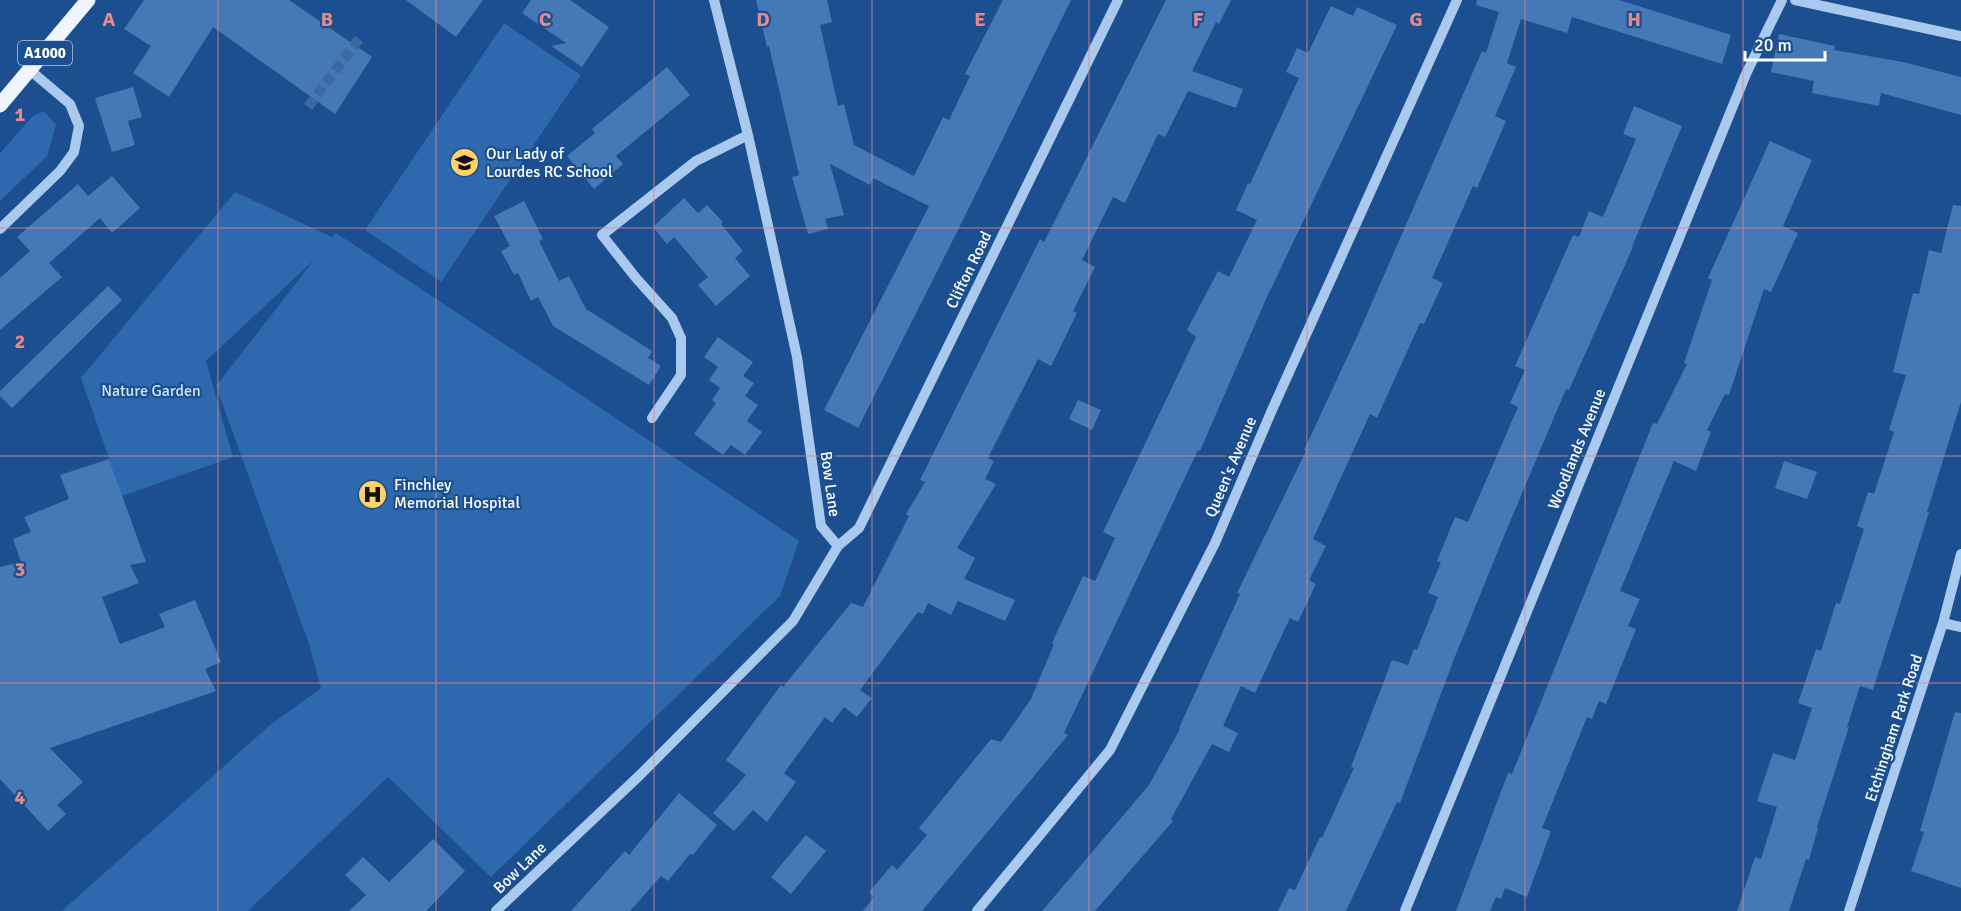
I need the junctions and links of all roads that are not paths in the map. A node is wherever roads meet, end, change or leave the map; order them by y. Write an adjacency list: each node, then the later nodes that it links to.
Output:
1 (88, 0): 9 (main road, A1000)
2 (714, 0): 11 (street, Bow Lane)
3 (1118, 0): 14 (street, Clifton Road)
4 (1457, 0): 19 (street, Queen's Avenue)
5 (1782, 0): 20 (street, Woodlands Avenue)
6 (1795, 0): 7 (street)
7 (1850, 5): 8 (street)
8 (1961, 36)
9 (30, 71): 10 (main road, A1000); 12 (street)
10 (0, 105)
11 (748, 135): 13 (street); 14 (street, Bow Lane)
12 (0, 229)
13 (652, 418)
14 (838, 546): 18 (street, Bow Lane)
15 (1961, 554): 16 (street, Etchingham Park Road)
16 (1943, 623): 17 (street); 21 (street, Etchingham Park Road)
17 (1961, 627)
18 (496, 911)
19 (977, 911)
20 (1405, 911)
21 (1850, 911)

